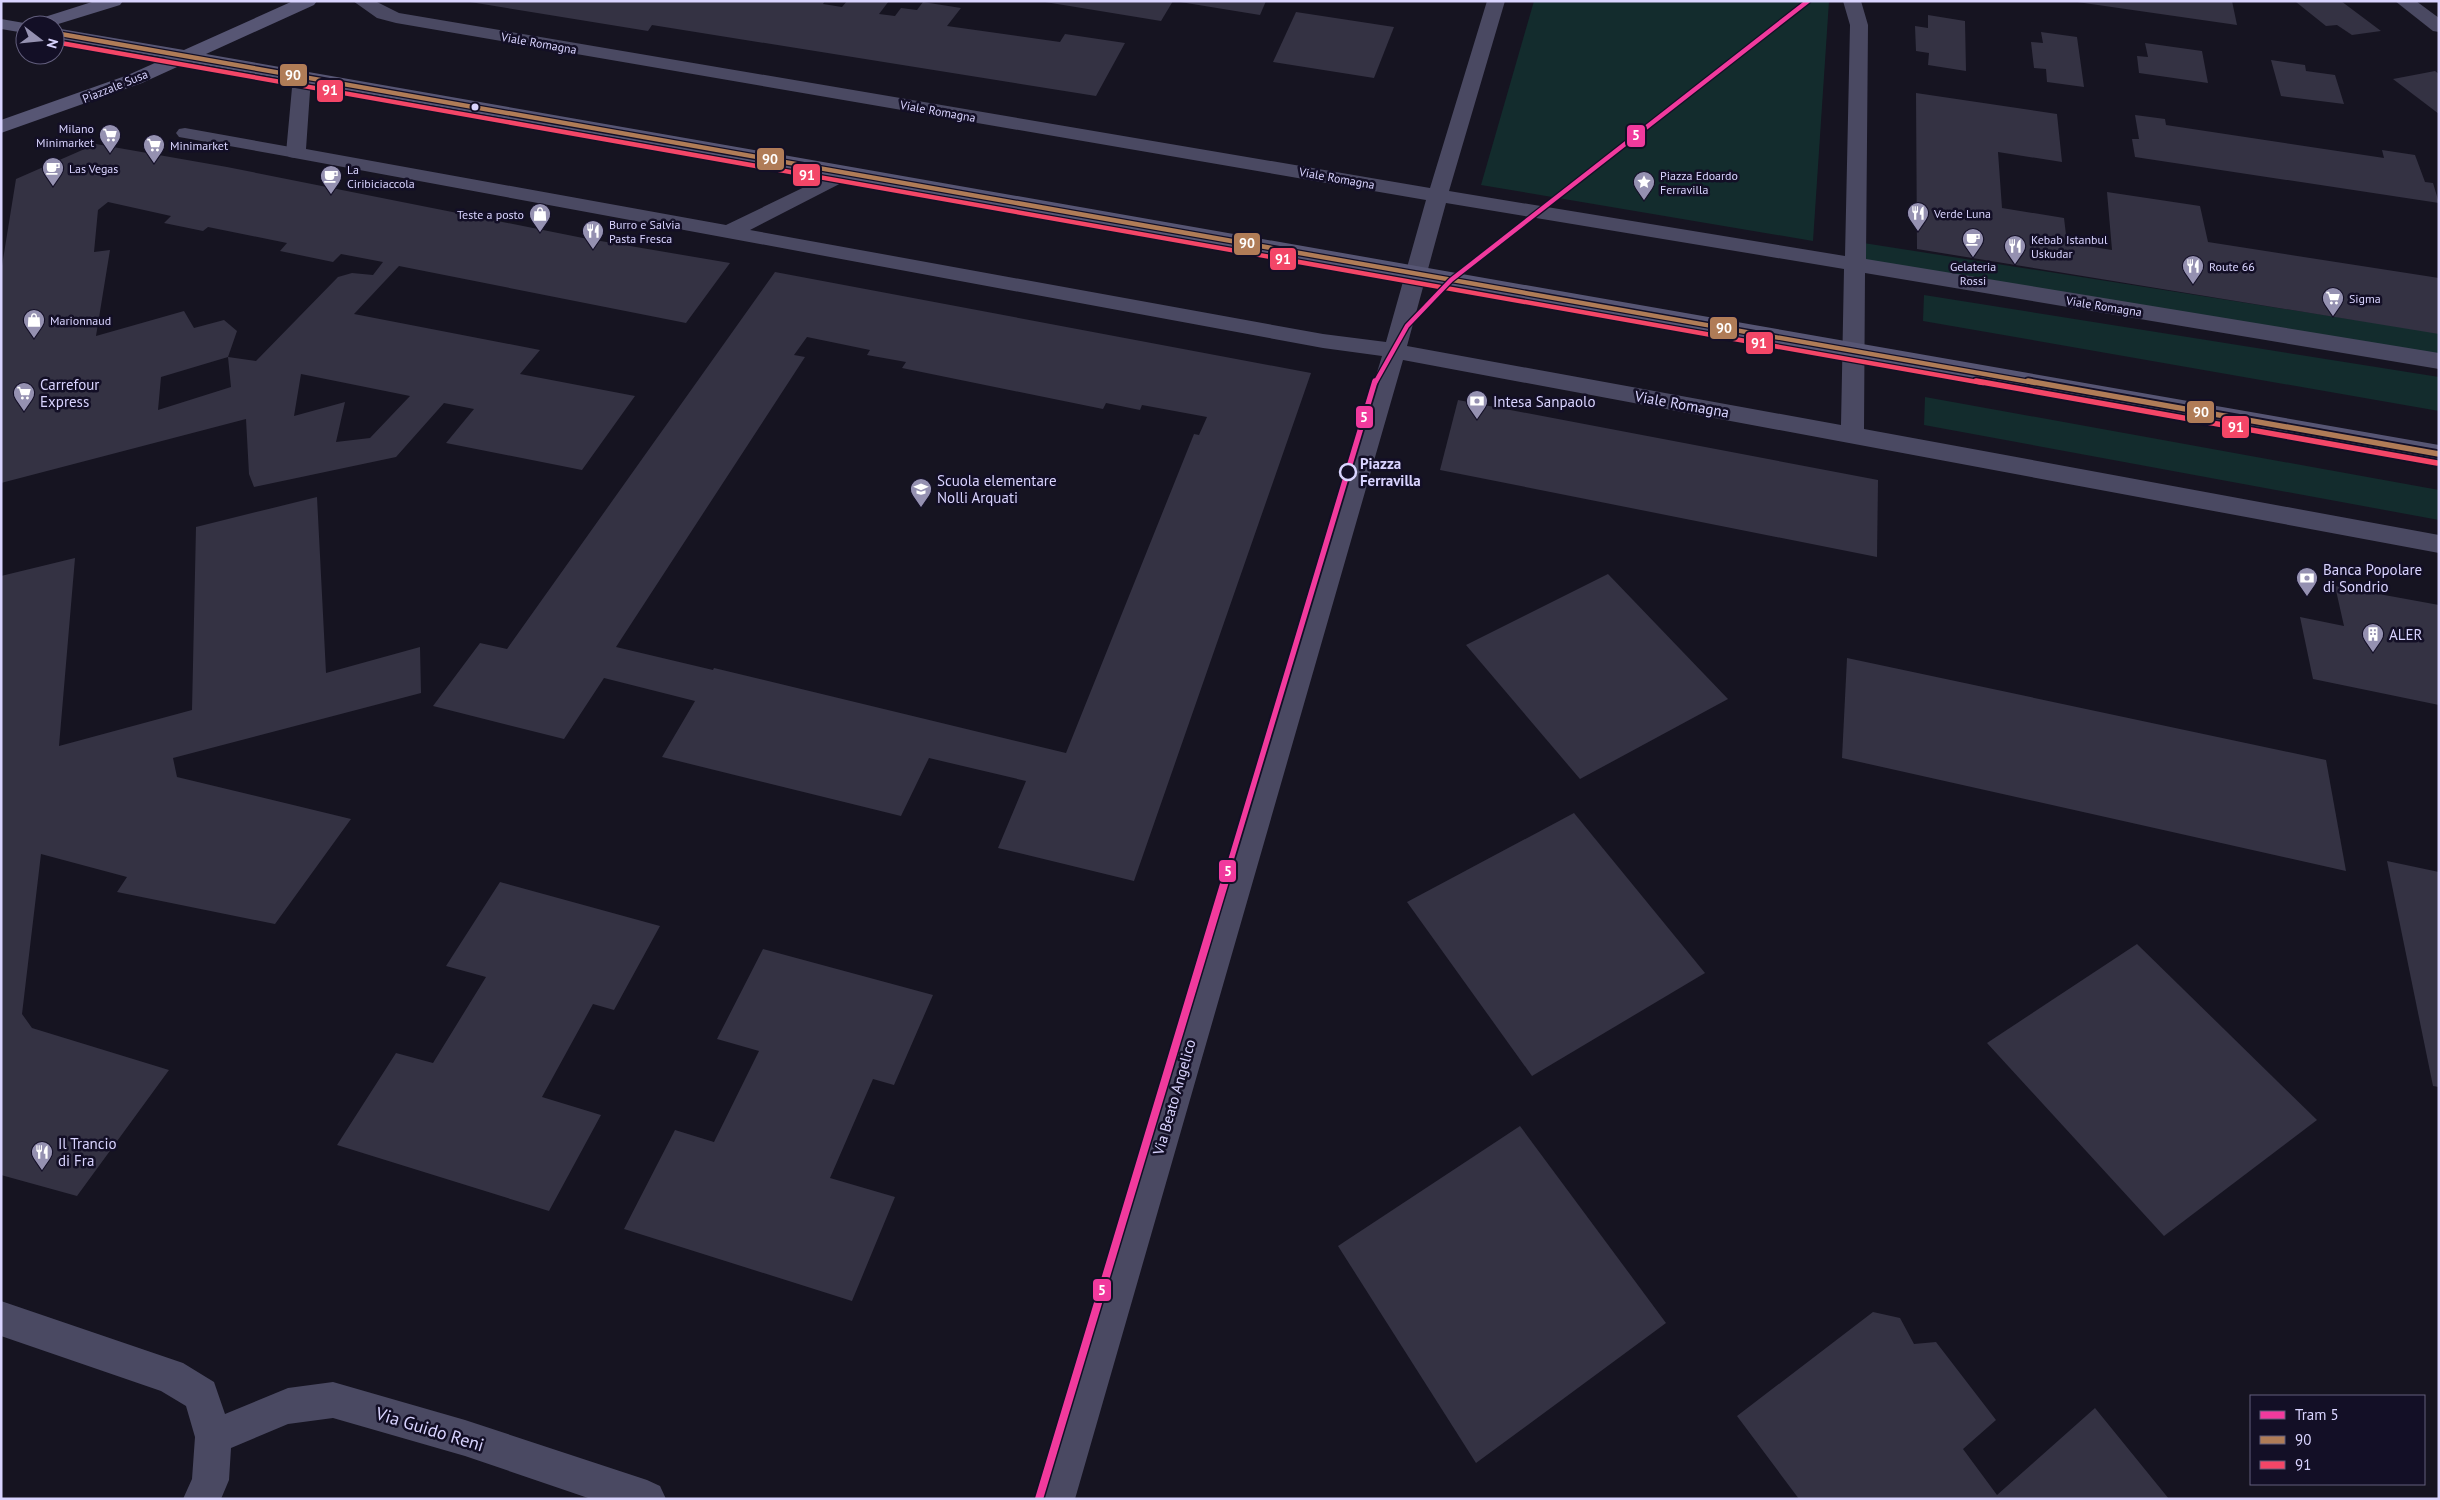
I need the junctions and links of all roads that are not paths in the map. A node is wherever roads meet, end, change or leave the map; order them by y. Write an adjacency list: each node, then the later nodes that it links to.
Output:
1 (113, 1): 8 (main road)
2 (308, 1): 14 (main road, Piazzale Susa)
3 (362, 1): 20 (street, Viale Romagna)
4 (1496, 1): 20 (street)
5 (1852, 1): 10 (street)
6 (1866, 1): 10 (street)
7 (2404, 1): 12 (street)
8 (65, 16)
9 (1, 24): 11 (main road)
10 (1860, 25): 22 (street)
11 (15, 26)
12 (2439, 27)
13 (65, 35): 14 (main road)
14 (185, 56): 15 (main road); 16 (main road, Piazzale Susa)
15 (302, 77): 18 (street); 19 (main road)
16 (1, 127)
17 (185, 133): 18 (lane, Viale Romagna)
18 (296, 154): 21 (street, Viale Romagna)
19 (846, 173): 21 (street); 23 (main road)
20 (1437, 195): 22 (street); 23 (street)
21 (731, 231): 24 (street, Viale Romagna)
22 (1854, 265): 25 (street); 26 (street, Viale Romagna)
23 (1415, 274): 24 (street); 25 (main road)
24 (1394, 351): 27 (street, Viale Romagna); 34 (street, Via Beato Angelico)
25 (1854, 351): 27 (street); 28 (main road)
26 (2439, 361)
27 (1852, 435): 29 (street, Viale Romagna)
28 (2439, 454)
29 (2439, 544)
30 (1, 1318): 31 (street)
31 (213, 1437): 32 (street); 33 (street, Via Guido Reni)
32 (202, 1499)
33 (648, 1499)
34 (1056, 1499)

